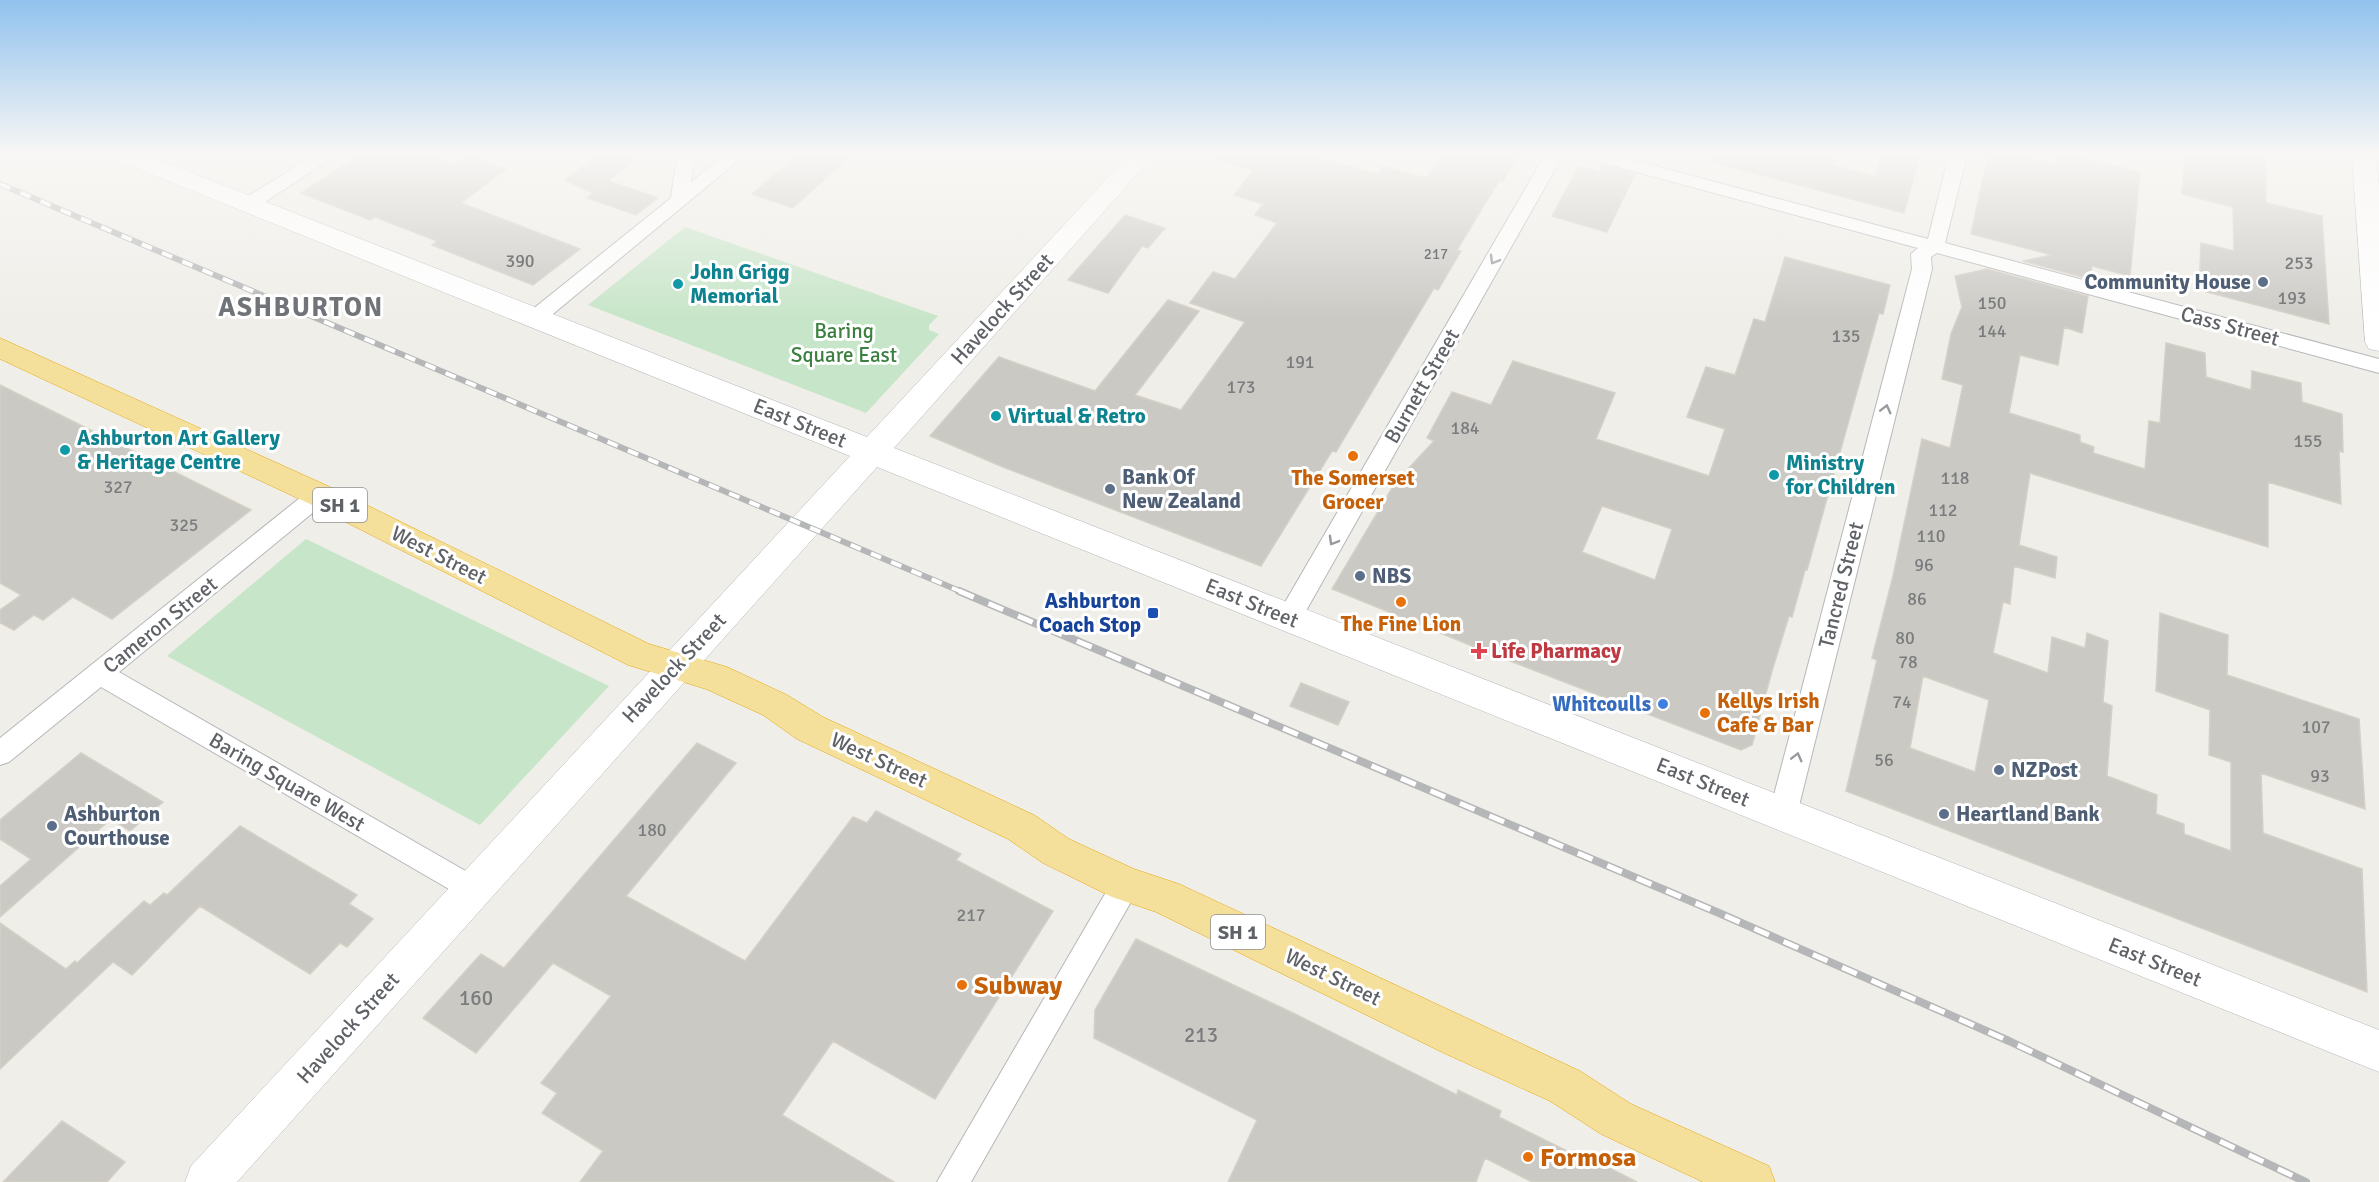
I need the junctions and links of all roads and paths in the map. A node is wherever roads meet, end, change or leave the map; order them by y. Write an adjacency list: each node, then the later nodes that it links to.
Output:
1 (264, 210): 9 (main road, East Street)
2 (668, 210): 9 (street)
3 (1092, 210): 13 (main road, Havelock Street)
4 (1522, 210): 15 (street, Burnett Street, one-way to 15)
5 (1798, 210): 8 (street, Cass Street)
6 (1944, 210): 8 (street, Tancred Street)
7 (2368, 210): 10 (main road)
8 (1935, 247): 12 (street, Cass Street); 19 (street, Tancred Street, one-way to 8)
9 (535, 318): 13 (main road, East Street)
10 (2379, 342)
11 (4, 356): 14 (highway, West Street / SH 1)
12 (2379, 366)
13 (873, 452): 15 (main road, East Street); 16 (main road, Havelock Street)
14 (319, 495): 16 (highway, West Street / SH 1); 17 (street, Cameron Street)
15 (1289, 618): 19 (main road, East Street)
16 (677, 665): 20 (highway, West Street / SH 1); 21 (main road, Havelock Street)
17 (100, 674): 18 (street, Cameron Street); 21 (street, Baring Square West)
18 (0, 754)
19 (1783, 814): 22 (main road, East Street)
20 (1126, 884): 23 (highway, West Street / SH 1); 25 (street)
21 (473, 890): 24 (main road, Havelock Street)
22 (2379, 1051)
23 (1700, 1171): 26 (highway, West Street / SH 1)
24 (207, 1182)
25 (952, 1182)
26 (1753, 1182)

